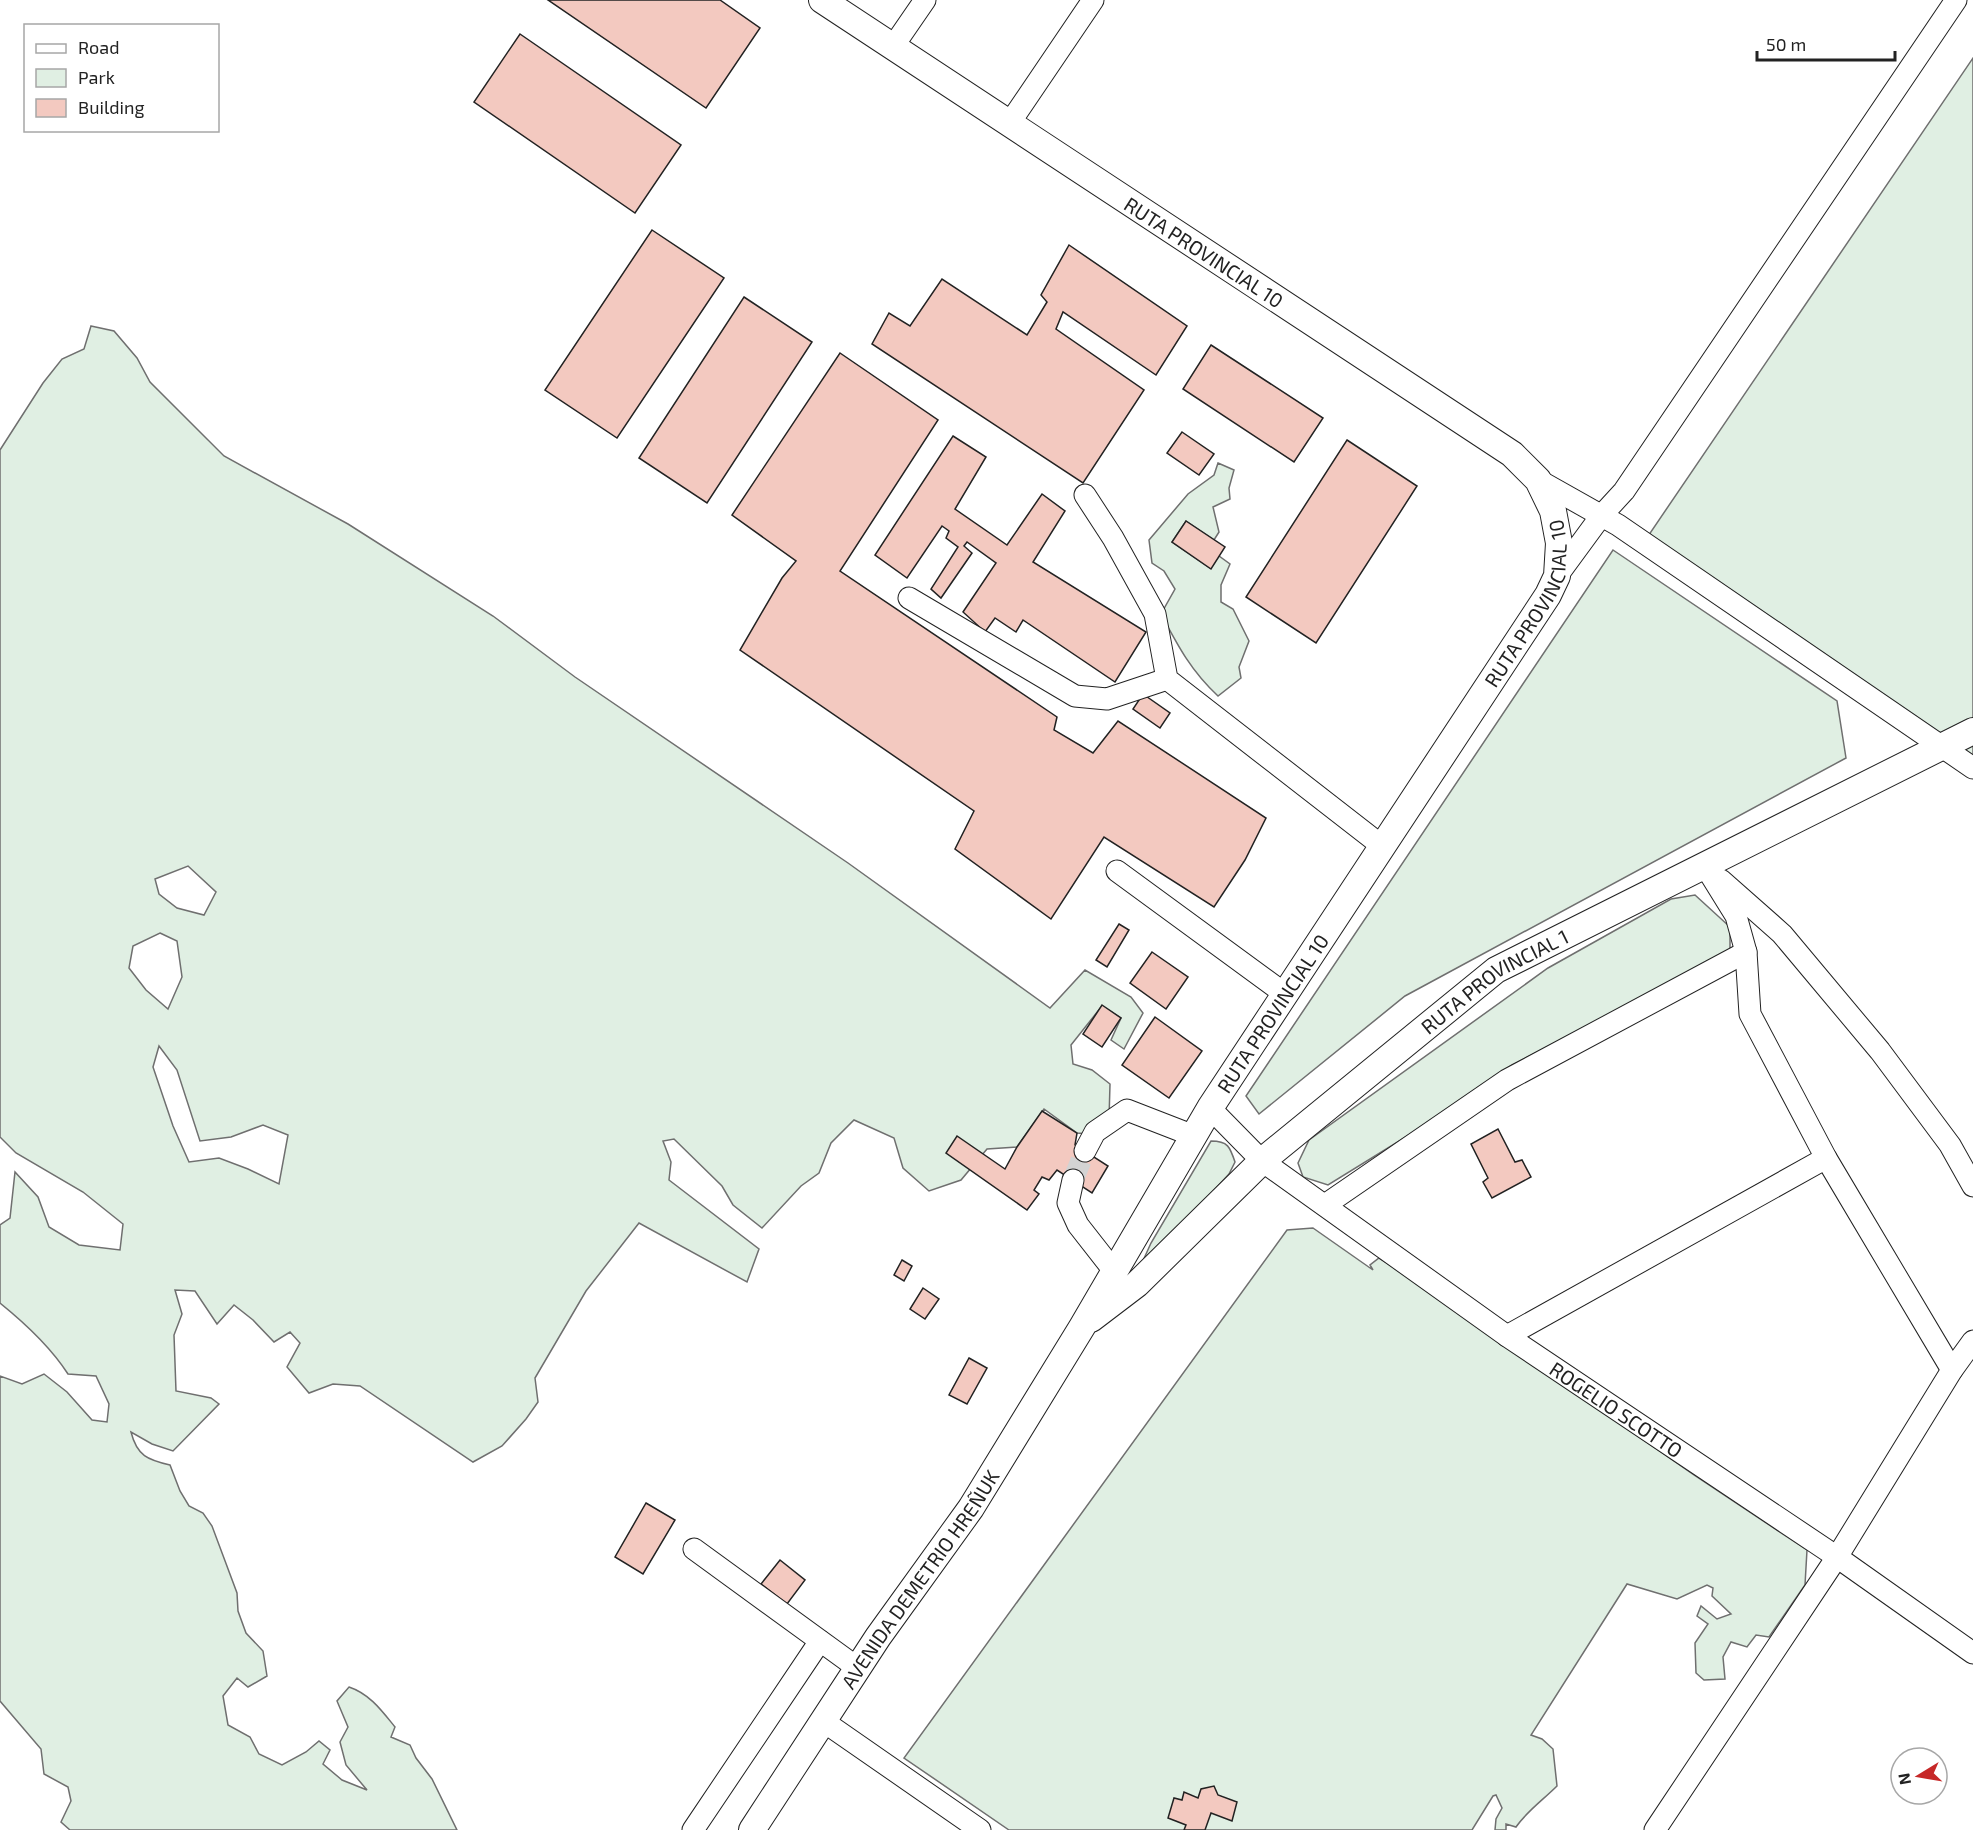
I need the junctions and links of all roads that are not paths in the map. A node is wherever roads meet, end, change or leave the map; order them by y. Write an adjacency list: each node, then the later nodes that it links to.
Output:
1 (822, 0): 5 (main road, RUTA PROVINCIAL 10)
2 (925, 0): 5 (street)
3 (1093, 0): 6 (street)
4 (1956, 0): 9 (street)
5 (892, 48): 6 (main road, RUTA PROVINCIAL 10)
6 (1009, 124): 7 (main road, RUTA PROVINCIAL 10)
7 (1538, 480): 9 (street); 10 (main road, RUTA PROVINCIAL 10)
8 (1085, 495): 12 (street)
9 (1601, 516): 10 (street); 14 (street)
10 (1557, 576): 16 (main road, RUTA PROVINCIAL 10)
11 (909, 598): 12 (street)
12 (1167, 679): 16 (street)
13 (1973, 731): 14 (main road, RUTA PROVINCIAL 1)
14 (1943, 747): 15 (street); 17 (main road, RUTA PROVINCIAL 1)
15 (1973, 768)
16 (1382, 846): 20 (main road, RUTA PROVINCIAL 10)
17 (1706, 866): 19 (street); 25 (main road, RUTA PROVINCIAL 1); 27 (street)
18 (1117, 871): 20 (street)
19 (1746, 952): 24 (street); 28 (street)
20 (1285, 994): 21 (main road, RUTA PROVINCIAL 10)
21 (1210, 1108): 22 (main road, RUTA PROVINCIAL 10); 25 (street, ROGELIO SCOTTO)
22 (1194, 1136): 23 (street); 29 (main road, RUTA PROVINCIAL 10)
23 (1085, 1151)
24 (1826, 1158): 31 (street); 33 (street)
25 (1262, 1161): 28 (street, ROGELIO SCOTTO); 30 (main road, RUTA PROVINCIAL 1)
26 (1073, 1180): 29 (street)
27 (1973, 1186)
28 (1325, 1205): 31 (street, ROGELIO SCOTTO)
29 (1114, 1271): 30 (main road, RUTA PROVINCIAL 10)
30 (1082, 1327): 38 (main road, AVENIDA DEMETRIO HREÑUK)
31 (1507, 1336): 35 (street, ROGELIO SCOTTO)
32 (1973, 1341): 33 (street)
33 (1952, 1370): 35 (street)
34 (694, 1549): 36 (street)
35 (1837, 1557): 37 (street, ROGELIO SCOTTO); 43 (street)
36 (820, 1641): 38 (street); 40 (street)
37 (1973, 1653)
38 (859, 1669): 39 (main road, AVENIDA DEMETRIO HREÑUK)
39 (823, 1721): 41 (main road, AVENIDA DEMETRIO HREÑUK); 42 (street)
40 (693, 1830)
41 (752, 1830)
42 (980, 1830)
43 (1655, 1830)

